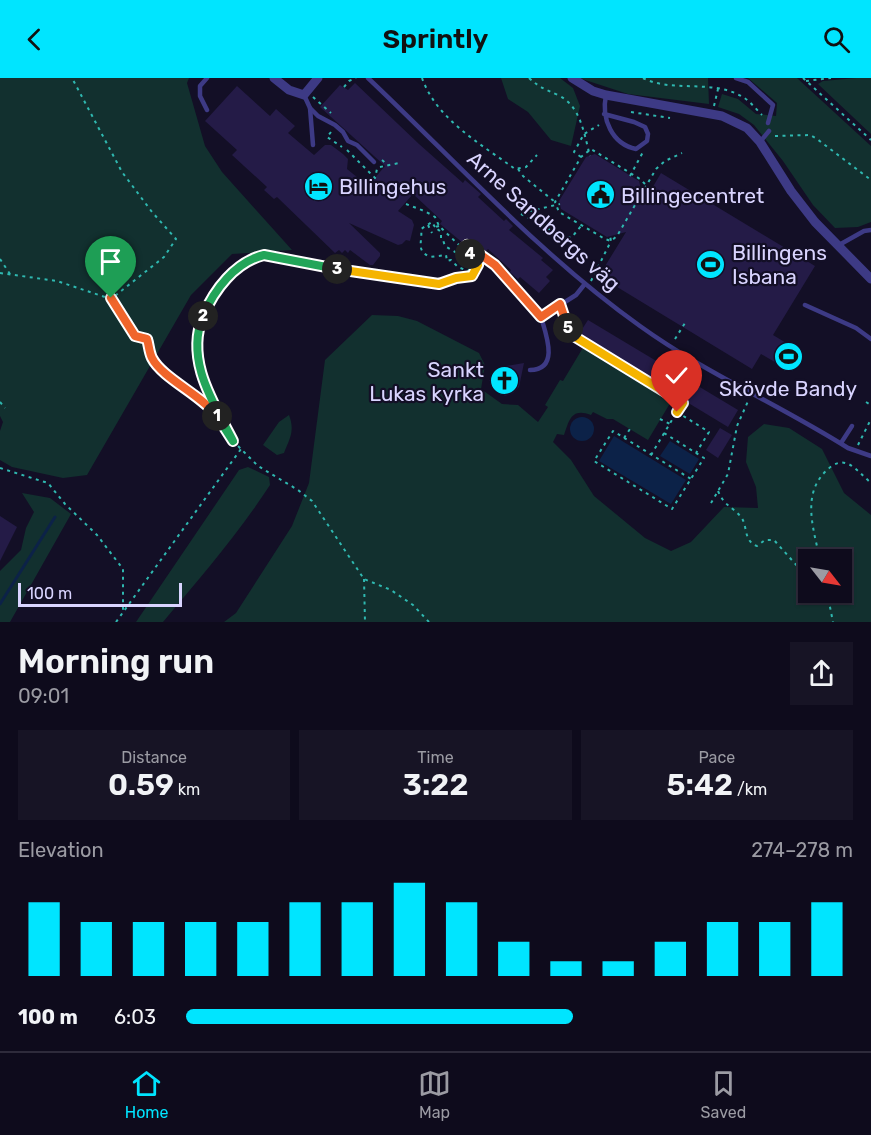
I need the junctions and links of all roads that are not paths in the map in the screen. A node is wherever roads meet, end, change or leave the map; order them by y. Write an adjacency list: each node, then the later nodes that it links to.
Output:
1 (207, 78): 10 (lane)
2 (274, 78): 7 (street)
3 (318, 78): 7 (street)
4 (368, 78): 21 (lane, Arne Sandbergs väg)
5 (572, 78): 8 (street)
6 (736, 78): 12 (lane)
7 (304, 95): 9 (lane)
8 (606, 95): 11 (lane); 14 (street)
9 (310, 108): 15 (lane); 16 (lane)
10 (207, 110)
11 (604, 114): 11 (lane)
12 (768, 123)
13 (769, 131): 14 (lane)
14 (760, 142): 19 (street)
15 (312, 145)
16 (374, 162)
17 (871, 230): 19 (lane)
18 (467, 245): 24 (lane)
19 (839, 245): 20 (street)
20 (871, 279)
21 (584, 285): 22 (lane); 29 (lane, Arne Sandbergs väg)
22 (560, 304): 24 (lane); 25 (lane)
23 (805, 304): 26 (lane)
24 (541, 317): 27 (lane)
25 (577, 338)
26 (871, 339)
27 (531, 370)
28 (852, 426): 29 (lane)
29 (841, 443): 30 (lane, Arne Sandbergs väg)
30 (871, 456)

